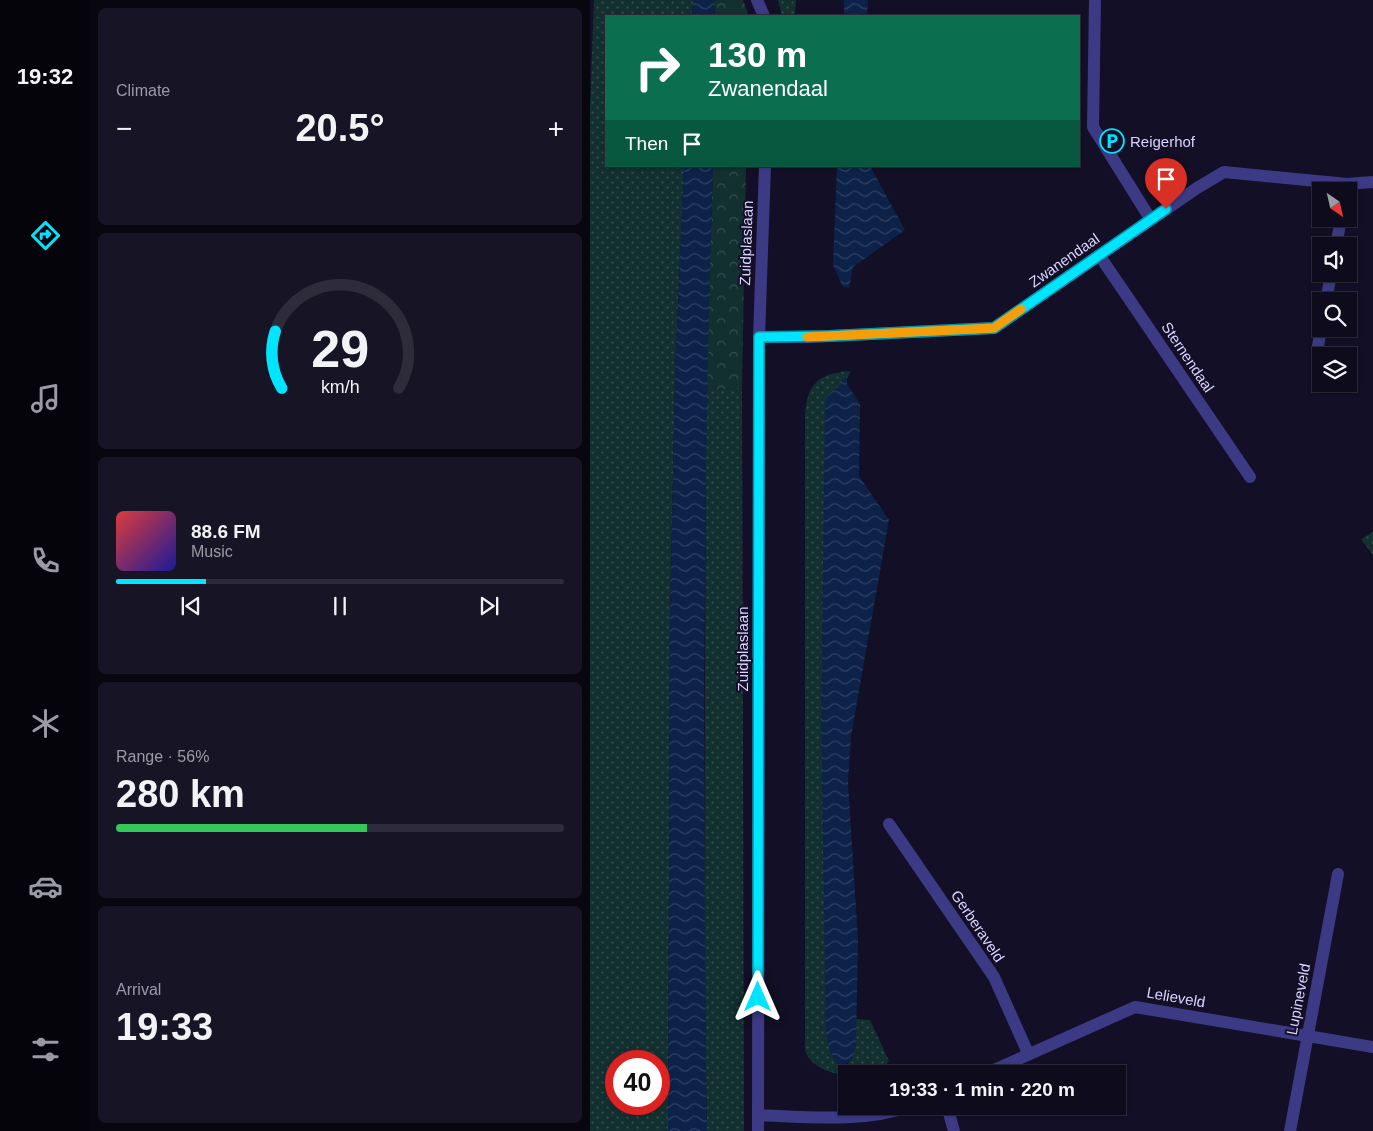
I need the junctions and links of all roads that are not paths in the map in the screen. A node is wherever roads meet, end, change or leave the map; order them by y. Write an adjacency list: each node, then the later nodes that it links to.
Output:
1 (758, 0): 3 (street)
2 (1095, 0): 8 (street)
3 (764, 15)
4 (765, 167): 10 (street, Zuidplaslaan)
5 (1373, 182): 7 (street, Zwanendaal)
6 (1312, 183): 8 (street, Zwanendaal)
7 (1358, 185)
8 (1151, 220): 9 (street, Zwanendaal)
9 (1099, 254): 10 (street, Zwanendaal); 13 (street, Sternendaal)
10 (759, 337): 20 (street, Zuidplaslaan)
11 (1320, 337): 12 (street)
12 (1318, 346)
13 (1250, 477)
14 (889, 824): 18 (street, Gerberaveld)
15 (1338, 874): 16 (street, Lupineveld)
16 (1308, 1036): 17 (street, Lelieveld); 18 (street, Lelieveld); 25 (street, Lupineveld)
17 (1373, 1048)
18 (1028, 1053): 19 (street, Lelieveld)
19 (1003, 1065)
20 (758, 1115): 21 (street); 23 (street, Zuidplaslaan)
21 (864, 1115)
22 (950, 1115): 24 (street)
23 (758, 1131)
24 (954, 1131)
25 (1290, 1131)

